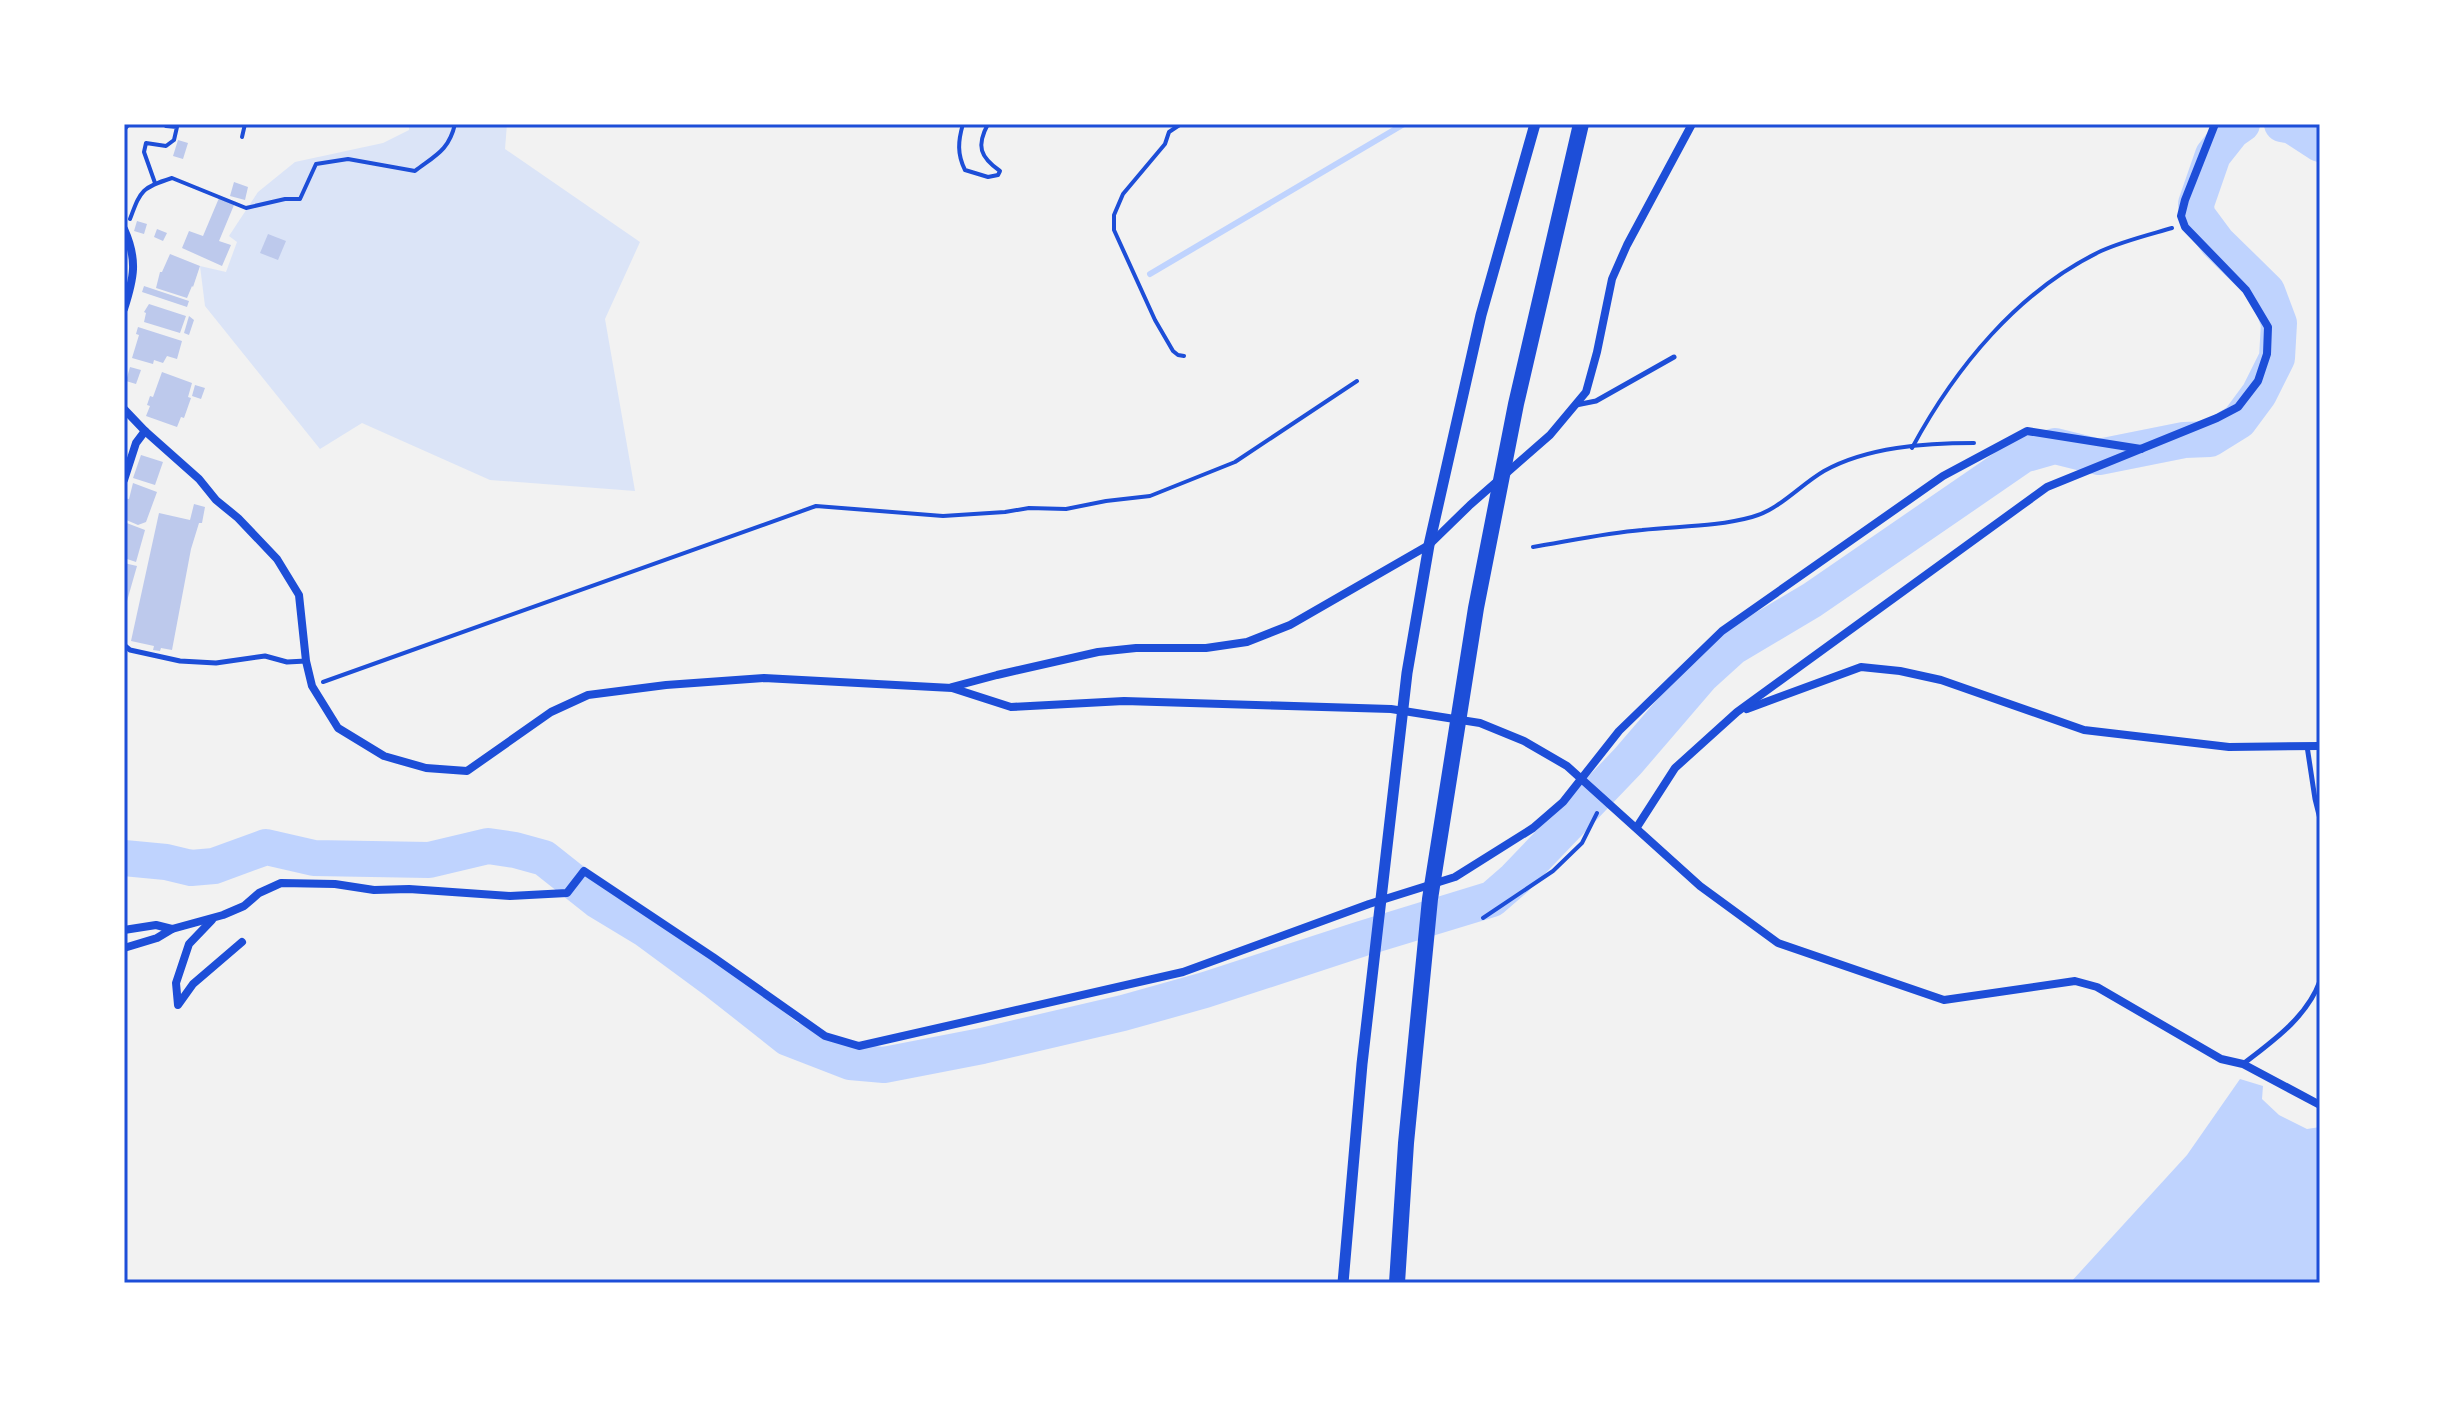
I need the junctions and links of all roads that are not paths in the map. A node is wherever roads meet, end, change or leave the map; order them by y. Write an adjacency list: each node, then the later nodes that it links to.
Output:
1 (1535, 124): 13 (street)
2 (1581, 124): 31 (highway)
3 (1692, 124): 8 (street)
4 (2215, 124): 11 (street)
5 (125, 230): 6 (street)
6 (124, 309)
7 (1674, 357): 8 (lane)
8 (1576, 405): 13 (street)
9 (124, 409): 10 (street)
10 (145, 431): 12 (street); 15 (street)
11 (2141, 449): 17 (street); 20 (street)
12 (124, 480)
13 (1429, 545): 16 (street); 32 (street)
14 (124, 645): 15 (lane)
15 (306, 661): 16 (street)
16 (952, 688): 20 (street)
17 (1737, 712): 18 (street); 22 (street)
18 (2307, 746): 19 (street); 21 (lane)
19 (2320, 746)
20 (1582, 779): 22 (street); 23 (street)
21 (2320, 819)
22 (1637, 827): 29 (street)
23 (214, 918): 24 (street); 26 (street)
24 (172, 929): 25 (street); 27 (street)
25 (124, 930)
26 (242, 942)
27 (124, 948)
28 (2320, 981): 29 (lane)
29 (2243, 1064): 30 (street)
30 (2320, 1105)
31 (1402, 1200): 33 (highway); 34 (highway)
32 (1343, 1283)
33 (1397, 1283)
34 (1409, 1283)

